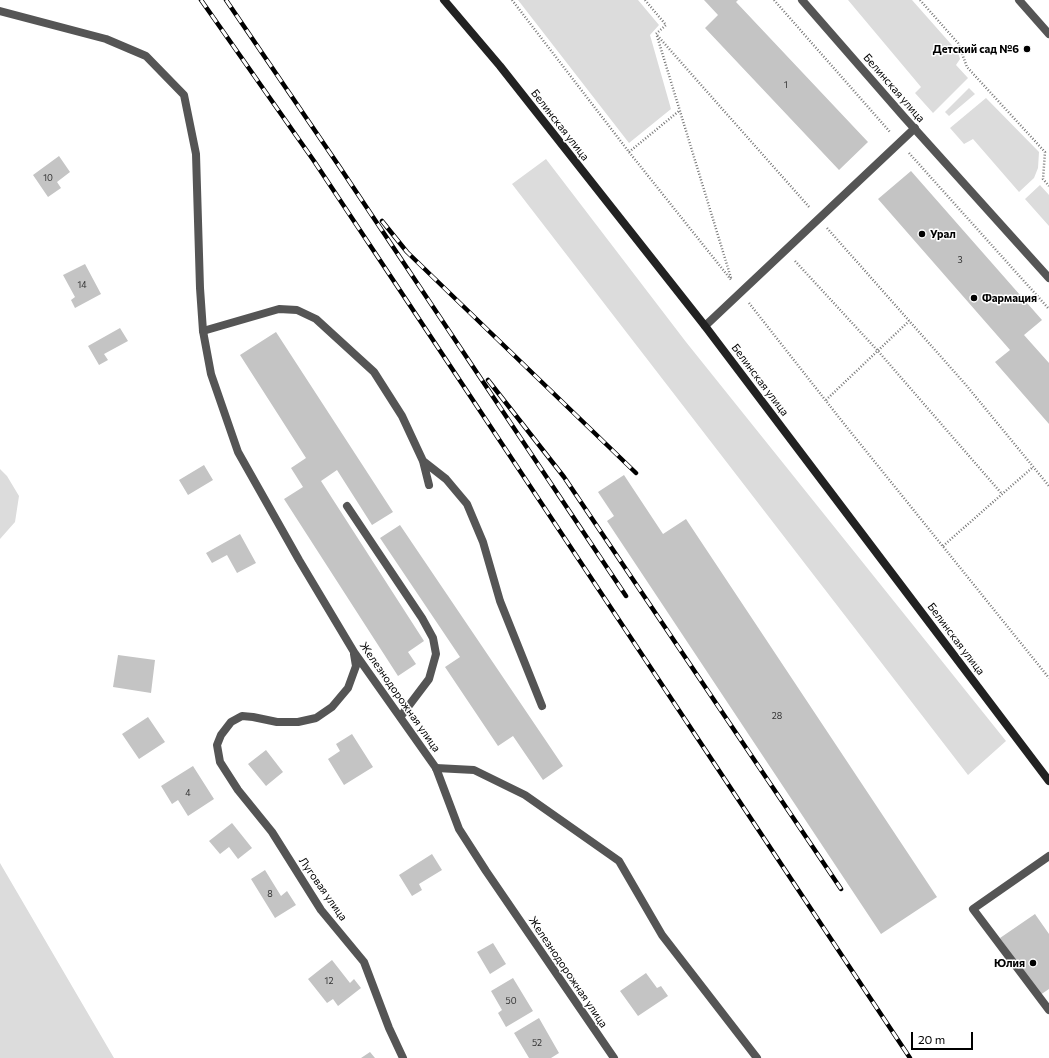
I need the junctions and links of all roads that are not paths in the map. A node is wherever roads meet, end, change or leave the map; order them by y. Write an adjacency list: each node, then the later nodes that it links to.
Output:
1 (444, 0): 8 (main road, Белинская улица)
2 (802, 0): 6 (street, Белинская улица)
3 (1018, 0): 5 (street)
4 (0, 11): 9 (street, Железнодорожная улица)
5 (1049, 34)
6 (915, 128): 7 (street, Белинская улица); 8 (street)
7 (1049, 278)
8 (705, 326): 17 (main road, Белинская улица)
9 (203, 331): 10 (street); 13 (street, Железнодорожная улица)
10 (423, 461): 11 (street); 14 (street)
11 (429, 485)
12 (347, 506): 15 (street)
13 (354, 652): 15 (street, Железнодорожная улица); 20 (street, Луговая улица)
14 (542, 706)
15 (401, 716): 16 (street, Железнодорожная улица)
16 (436, 768): 21 (street, Железнодорожная улица); 22 (street)
17 (1049, 781)
18 (1049, 856): 19 (street)
19 (1049, 1010)
20 (403, 1058)
21 (614, 1058)
22 (757, 1058)

